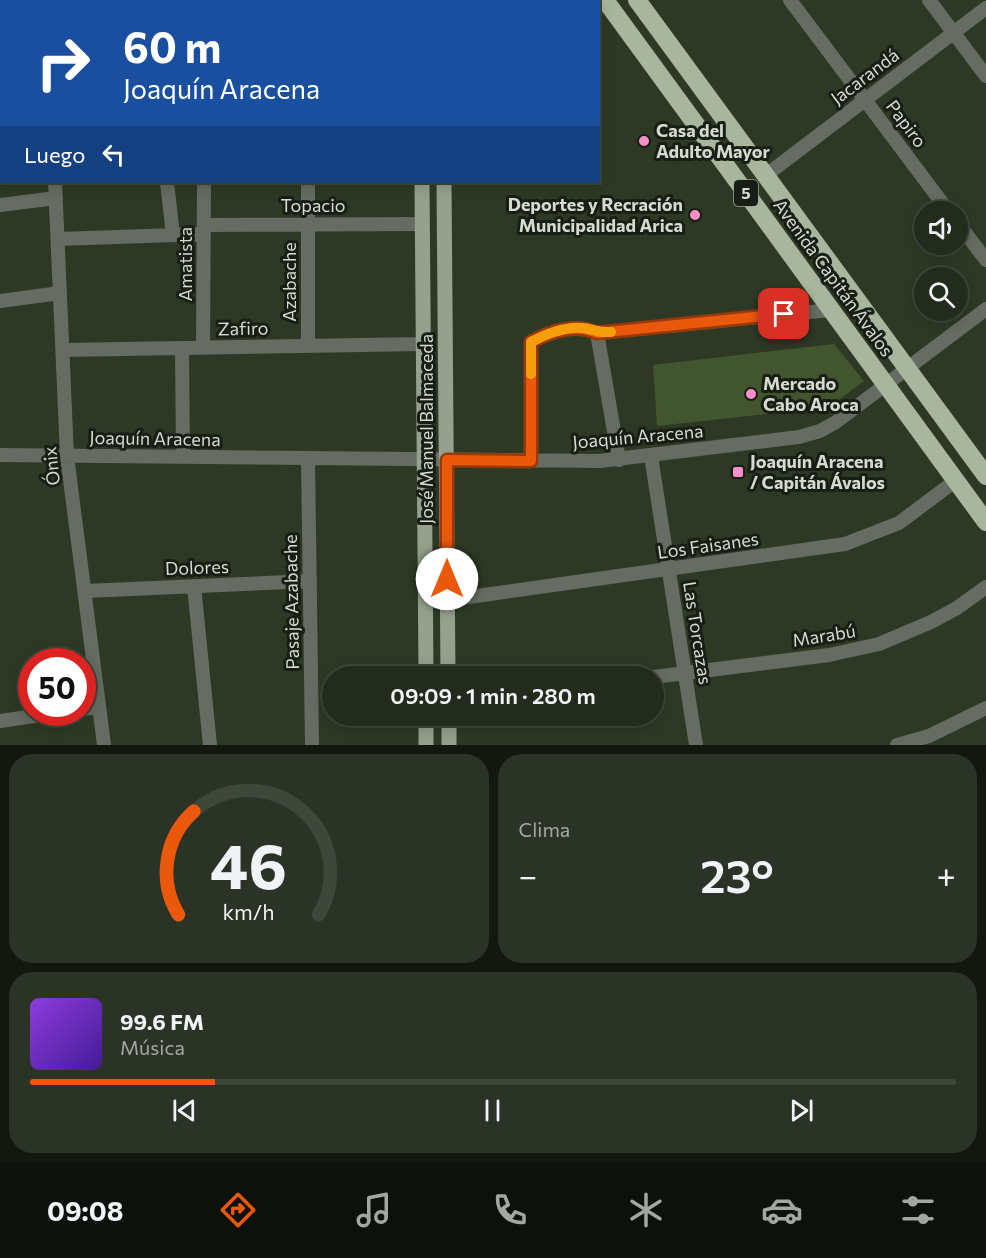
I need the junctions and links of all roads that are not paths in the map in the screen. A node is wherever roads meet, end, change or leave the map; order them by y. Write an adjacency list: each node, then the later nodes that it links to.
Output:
1 (605, 0): 29 (highway, Avenida Capitán Ávalos / 5)
2 (790, 0): 8 (street, Papiro)
3 (929, 0): 6 (street)
4 (644, 3): 9 (highway, Avenida Capitán Ávalos / 5)
5 (986, 8): 6 (street, Jacarandá)
6 (954, 33): 7 (street); 8 (street, Jacarandá)
7 (986, 76)
8 (865, 100): 9 (street, Jacarandá); 17 (street, Papiro)
9 (765, 176): 36 (highway, Avenida Capitán Ávalos / 5)
10 (55, 183): 16 (street, Ónix)
11 (167, 183): 22 (street, Amatista)
12 (204, 183): 21 (street, Amatista)
13 (308, 183): 19 (street, Azabache)
14 (422, 183): 20 (main road, José Manuel Balmaceda)
15 (444, 183): 44 (main road, José Manuel Balmaceda)
16 (56, 198): 18 (street); 24 (street, Ónix)
17 (941, 201)
18 (0, 205)
19 (308, 224): 20 (street, Topacio); 21 (street, Topacio); 32 (street, Azabache)
20 (423, 224): 31 (main road, José Manuel Balmaceda)
21 (204, 229): 22 (street, Topacio); 34 (street, Amatista)
22 (173, 235): 24 (street, Topacio)
23 (968, 236): 25 (street)
24 (58, 239): 26 (street, Ónix)
25 (986, 260)
26 (60, 293): 27 (street); 35 (street, Ónix)
27 (0, 301)
28 (986, 309): 36 (street, Joaquín Aracena)
29 (831, 310): 30 (street); 37 (highway, Avenida Capitán Ávalos / 5)
30 (597, 333): 45 (street); 46 (street)
31 (423, 345): 32 (street, Zafiro); 43 (main road, José Manuel Balmaceda)
32 (309, 346): 34 (street, Zafiro)
33 (182, 348): 34 (street, Zafiro); 35 (street, Zafiro); 41 (street)
34 (203, 348)
35 (63, 350): 39 (street, Ónix)
36 (907, 369): 37 (street, Joaquín Aracena); 47 (highway, Avenida Capitán Ávalos / 5)
37 (886, 386): 40 (street, Joaquín Aracena); 48 (highway, Avenida Capitán Ávalos / 5)
38 (0, 455): 39 (street, Joaquín Aracena)
39 (67, 456): 41 (street, Joaquín Aracena); 54 (street, Ónix)
40 (651, 456): 45 (street, Joaquín Aracena); 50 (street, Las Torcazas)
41 (183, 458): 42 (street, Joaquín Aracena)
42 (308, 459): 43 (street, Joaquín Aracena); 51 (street, Pasaje Azabache)
43 (424, 460): 44 (street, Joaquín Aracena); 56 (main road, José Manuel Balmaceda)
44 (447, 460): 46 (street, Joaquín Aracena); 55 (main road, José Manuel Balmaceda)
45 (619, 460): 46 (street, Joaquín Aracena)
46 (531, 461)
47 (982, 463)
48 (956, 480): 49 (highway, Avenida Capitán Ávalos / 5); 50 (street, Los Faisanes)
49 (986, 522)
50 (669, 570): 55 (street, Los Faisanes); 58 (street, Las Torcazas)
51 (310, 581): 52 (street, Dolores); 70 (street, Pasaje Azabache)
52 (194, 586): 54 (street, Dolores); 69 (street)
53 (986, 587): 58 (street, Marabú)
54 (85, 591): 61 (street, Ónix)
55 (448, 600): 57 (main road, José Manuel Balmaceda)
56 (426, 666)
57 (448, 666)
58 (685, 673): 59 (street, Marabú); 73 (street, Las Torcazas)
59 (664, 676)
60 (96, 707): 61 (street)
61 (99, 707): 68 (street, Ónix)
62 (984, 714): 67 (street)
63 (18, 718): 64 (street)
64 (0, 721)
65 (426, 726): 71 (main road)
66 (449, 726): 72 (main road)
67 (929, 740): 74 (street)
68 (104, 745)
69 (210, 745)
70 (312, 745)
71 (426, 745)
72 (449, 745)
73 (696, 745)
74 (897, 745)

